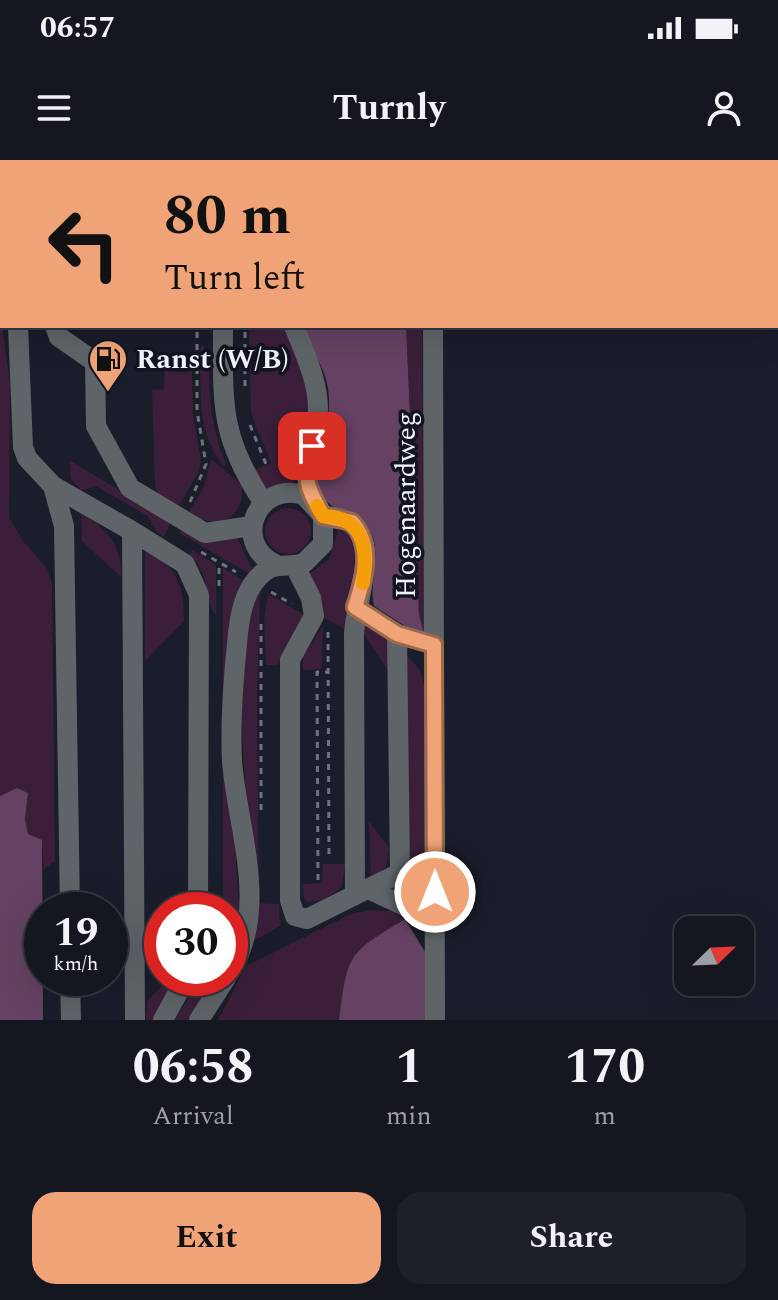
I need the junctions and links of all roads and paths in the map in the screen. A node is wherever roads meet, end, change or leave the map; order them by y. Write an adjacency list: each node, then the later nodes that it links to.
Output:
1 (18, 328): 12 (street)
2 (56, 328): 15 (street)
3 (197, 328): 10 (path)
4 (223, 328): 13 (street)
5 (245, 328): 8 (path)
6 (295, 328): 14 (street)
7 (433, 328): 24 (street, Hogenaardweg)
8 (245, 396)
9 (249, 419): 11 (path)
10 (205, 450)
11 (266, 464)
12 (53, 486): 16 (street); 29 (street)
13 (263, 502): 14 (street); 15 (street)
14 (317, 508): 18 (street); 20 (street)
15 (251, 526): 18 (street)
16 (132, 531): 30 (street); 38 (street)
17 (194, 549): 19 (path)
18 (285, 565): 19 (street); 22 (street)
19 (253, 582): 22 (path); 31 (street)
20 (355, 607): 23 (street); 32 (street)
21 (261, 611): 26 (path)
22 (321, 620): 25 (path); 32 (street)
23 (397, 634): 24 (street); 32 (street)
24 (434, 645): 33 (street, Hogenaardweg)
25 (328, 672): 27 (path); 28 (path)
26 (261, 822)
27 (329, 860)
28 (318, 880)
29 (70, 892)
30 (198, 892)
31 (248, 892)
32 (362, 892): 33 (street)
33 (435, 920): 41 (street, Hogenaardweg)
34 (70, 996): 37 (street)
35 (176, 996): 39 (street)
36 (214, 996): 40 (street)
37 (71, 1020)
38 (135, 1020)
39 (163, 1020)
40 (199, 1020)
41 (435, 1020)

